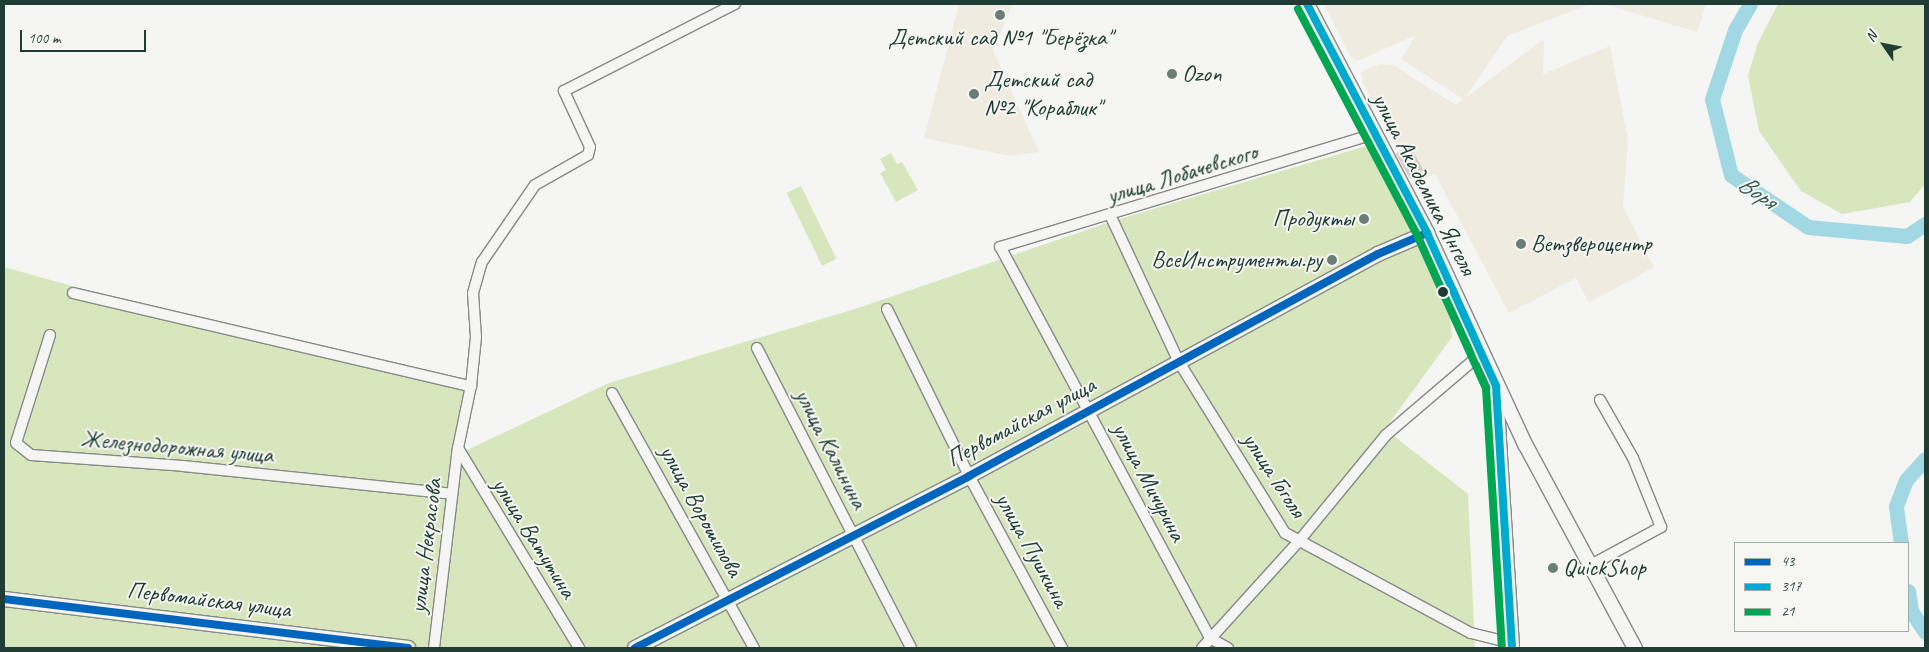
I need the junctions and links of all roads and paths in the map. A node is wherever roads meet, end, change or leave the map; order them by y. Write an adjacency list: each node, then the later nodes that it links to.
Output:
1 (735, 4): 13 (street, улица Некрасова)
2 (1307, 4): 3 (street, улица Академика Янгеля)
3 (1374, 134): 4 (street, улица Лобачевского); 5 (street, улица Академика Янгеля)
4 (1111, 217): 6 (street, улица Лобачевского); 12 (street, улица Гоголя)
5 (1426, 233): 11 (street, улица Академика Янгеля); 12 (street, Первомайская улица)
6 (1000, 247): 17 (street, улица Мичурина)
7 (73, 293): 13 (street)
8 (886, 309): 21 (street, улица Пушкина)
9 (50, 335): 22 (street, Железнодорожная улица)
10 (757, 348): 23 (street, улица Калинина)
11 (1482, 353): 14 (street, улица Академика Янгеля); 24 (street)
12 (1179, 362): 17 (street, Первомайская улица); 24 (street, улица Гоголя)
13 (471, 386): 19 (street, улица Некрасова)
14 (1496, 386): 18 (street, улица Академика Янгеля); 20 (street)
15 (612, 393): 26 (street, улица Ворошилова)
16 (1600, 400): 25 (street)
17 (1089, 410): 21 (street, Первомайская улица); 28 (street, улица Мичурина)
18 (1525, 444): 20 (street); 25 (street, улица Академика Янгеля)
19 (458, 448): 22 (street, улица Некрасова); 32 (street, улица Ватутина)
20 (1499, 454): 29 (street)
21 (969, 476): 23 (street, Первомайская улица); 36 (street, улица Пушкина)
22 (452, 494): 31 (street, улица Некрасова)
23 (852, 534): 26 (street, Первомайская улица); 35 (street, улица Калинина)
24 (1299, 541): 28 (street); 29 (street, улица Гоголя)
25 (1591, 565): 39 (street, улица Академика Янгеля)
26 (727, 598): 33 (street, Первомайская улица); 34 (street, улица Ворошилова)
27 (4, 599): 30 (street, Первомайская улица)
28 (1210, 638): 37 (street); 38 (street)
29 (1512, 646)
30 (408, 648)
31 (434, 648)
32 (579, 648)
33 (635, 648)
34 (754, 648)
35 (911, 648)
36 (1062, 648)
37 (1202, 648)
38 (1228, 648)
39 (1635, 648)

